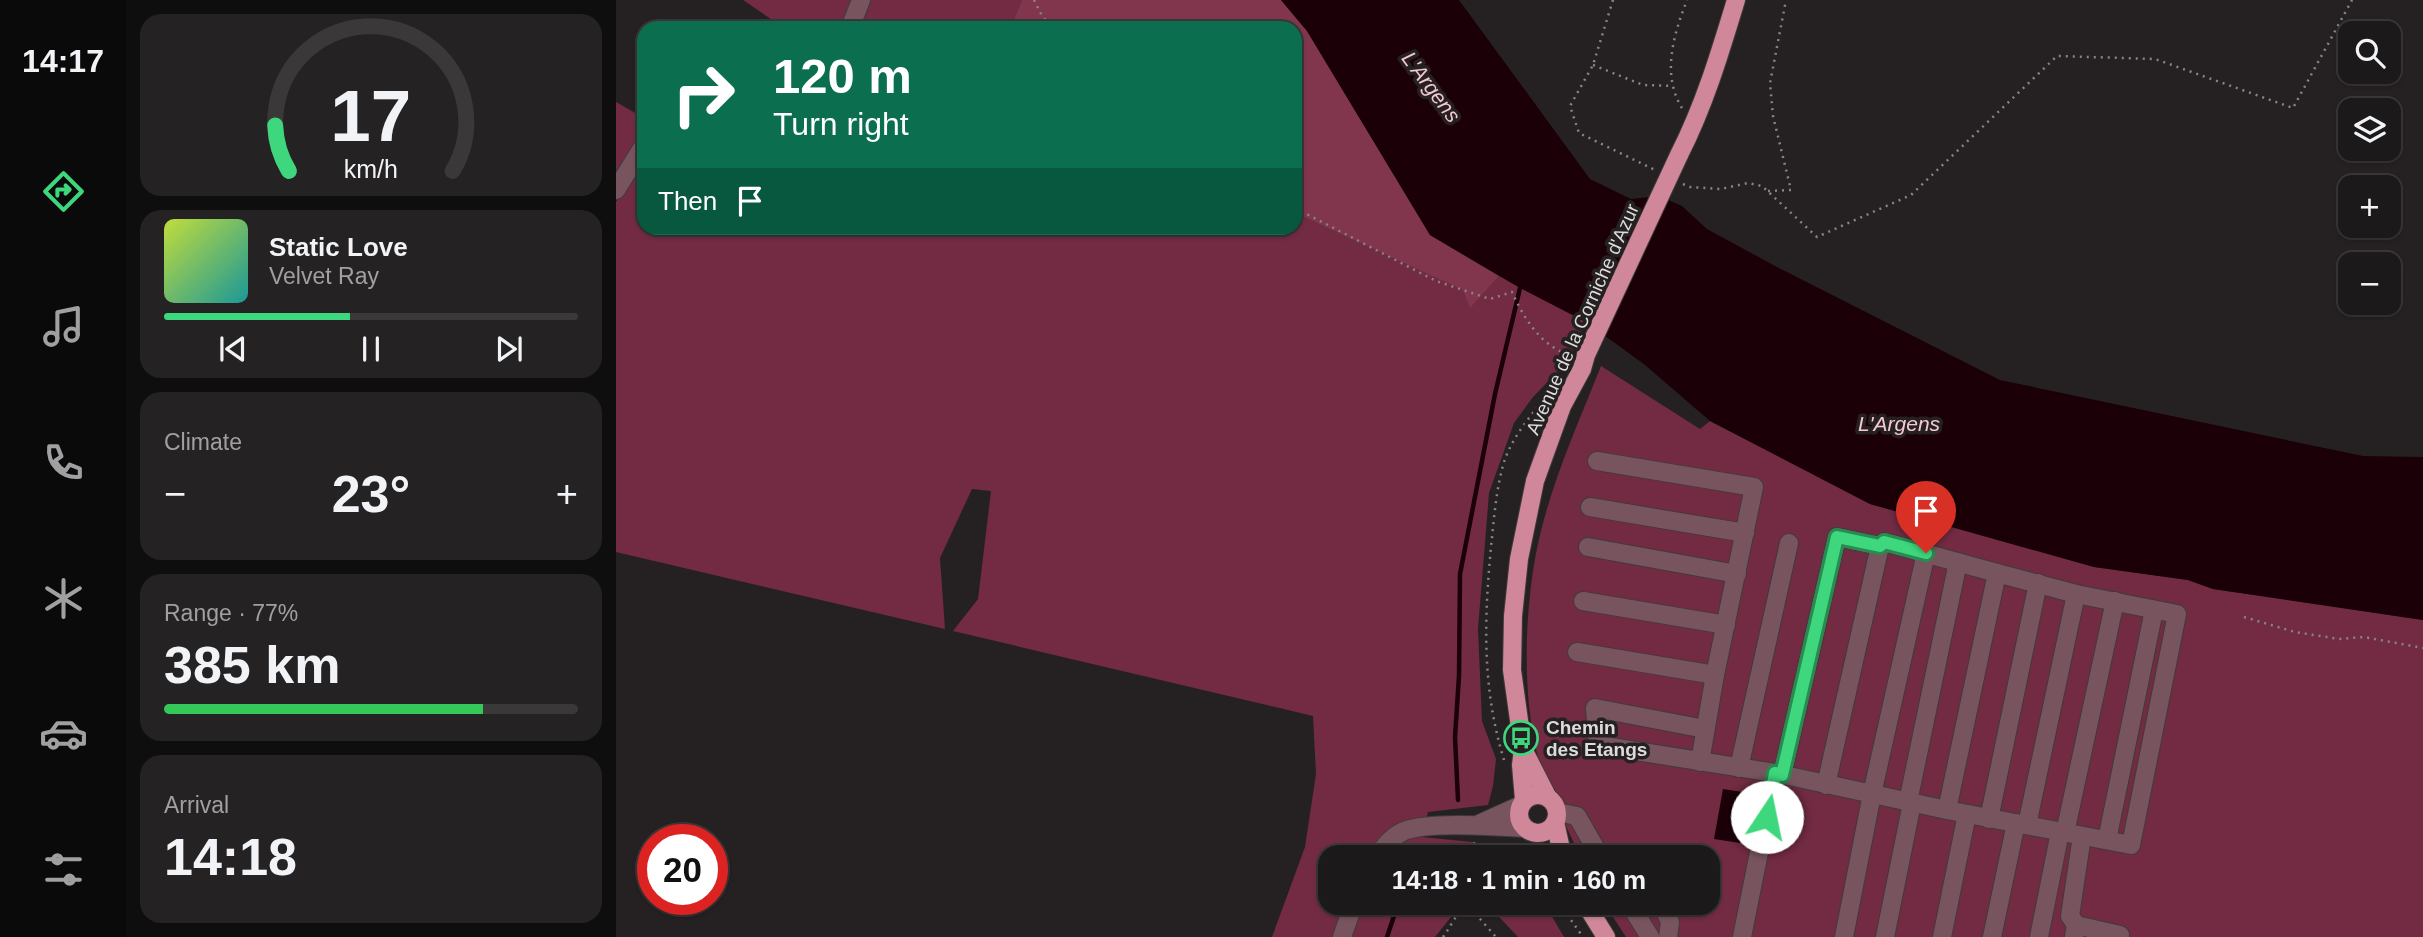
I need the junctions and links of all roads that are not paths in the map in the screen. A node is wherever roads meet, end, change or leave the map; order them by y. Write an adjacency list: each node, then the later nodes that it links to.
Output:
1 (861, 0): 3 (street)
2 (1736, 0): 24 (main road, Avenue de la Corniche d'Azur, bridge)
3 (852, 21)
4 (637, 156): 5 (street)
5 (616, 190)
6 (1597, 461): 8 (street)
7 (1590, 507): 8 (street)
8 (1745, 533): 15 (street)
9 (1789, 543): 26 (street)
10 (1880, 546): 12 (street); 27 (street); 28 (street)
11 (1588, 547): 15 (street)
12 (1926, 553): 13 (street); 29 (street)
13 (1958, 562): 14 (street); 32 (street)
14 (1997, 573): 16 (street); 33 (street)
15 (1737, 575): 20 (street)
16 (2038, 583): 17 (street); 36 (street)
17 (2076, 594): 19 (street); 37 (street)
18 (1583, 601): 20 (street)
19 (2115, 601): 40 (street); 40 (street)
20 (1726, 625): 22 (street)
21 (1577, 652): 22 (street)
22 (1715, 675): 23 (street)
23 (1705, 729): 25 (street); 25 (street)
24 (1523, 749): 30 (main road, Avenue de la Corniche d'Azur); 31 (main road, Avenue de la Corniche d'Azur)
25 (1700, 762): 26 (street)
26 (1739, 768): 27 (street)
27 (1779, 774): 28 (street); 54 (street)
28 (1826, 785): 29 (street)
29 (1872, 794): 32 (street); 55 (street)
30 (1547, 796): 31 (main road); 35 (main road)
31 (1522, 802): 38 (street); 39 (main road)
32 (1910, 803): 33 (street); 56 (street)
33 (1947, 810): 34 (street)
34 (1967, 814): 36 (street); 57 (street)
35 (1556, 817): 39 (main road); 43 (main road); 44 (street)
36 (1989, 819): 37 (street)
37 (2022, 824): 40 (street); 58 (street)
38 (1471, 825): 39 (street); 41 (street)
39 (1531, 830): 42 (main road)
40 (2069, 833): 49 (street); 59 (street)
41 (1386, 845)
42 (1544, 845)
43 (1561, 845)
44 (1594, 845)
45 (1350, 915): 50 (street)
46 (1592, 915): 51 (main road)
47 (1636, 915): 52 (street)
48 (1667, 915): 53 (street)
49 (2075, 931): 60 (street)
50 (1342, 937)
51 (1606, 937)
52 (1650, 937)
53 (1668, 937)
54 (1742, 937)
55 (1844, 937)
56 (1885, 937)
57 (1942, 937)
58 (1992, 937)
59 (2039, 937)
60 (2119, 937)

